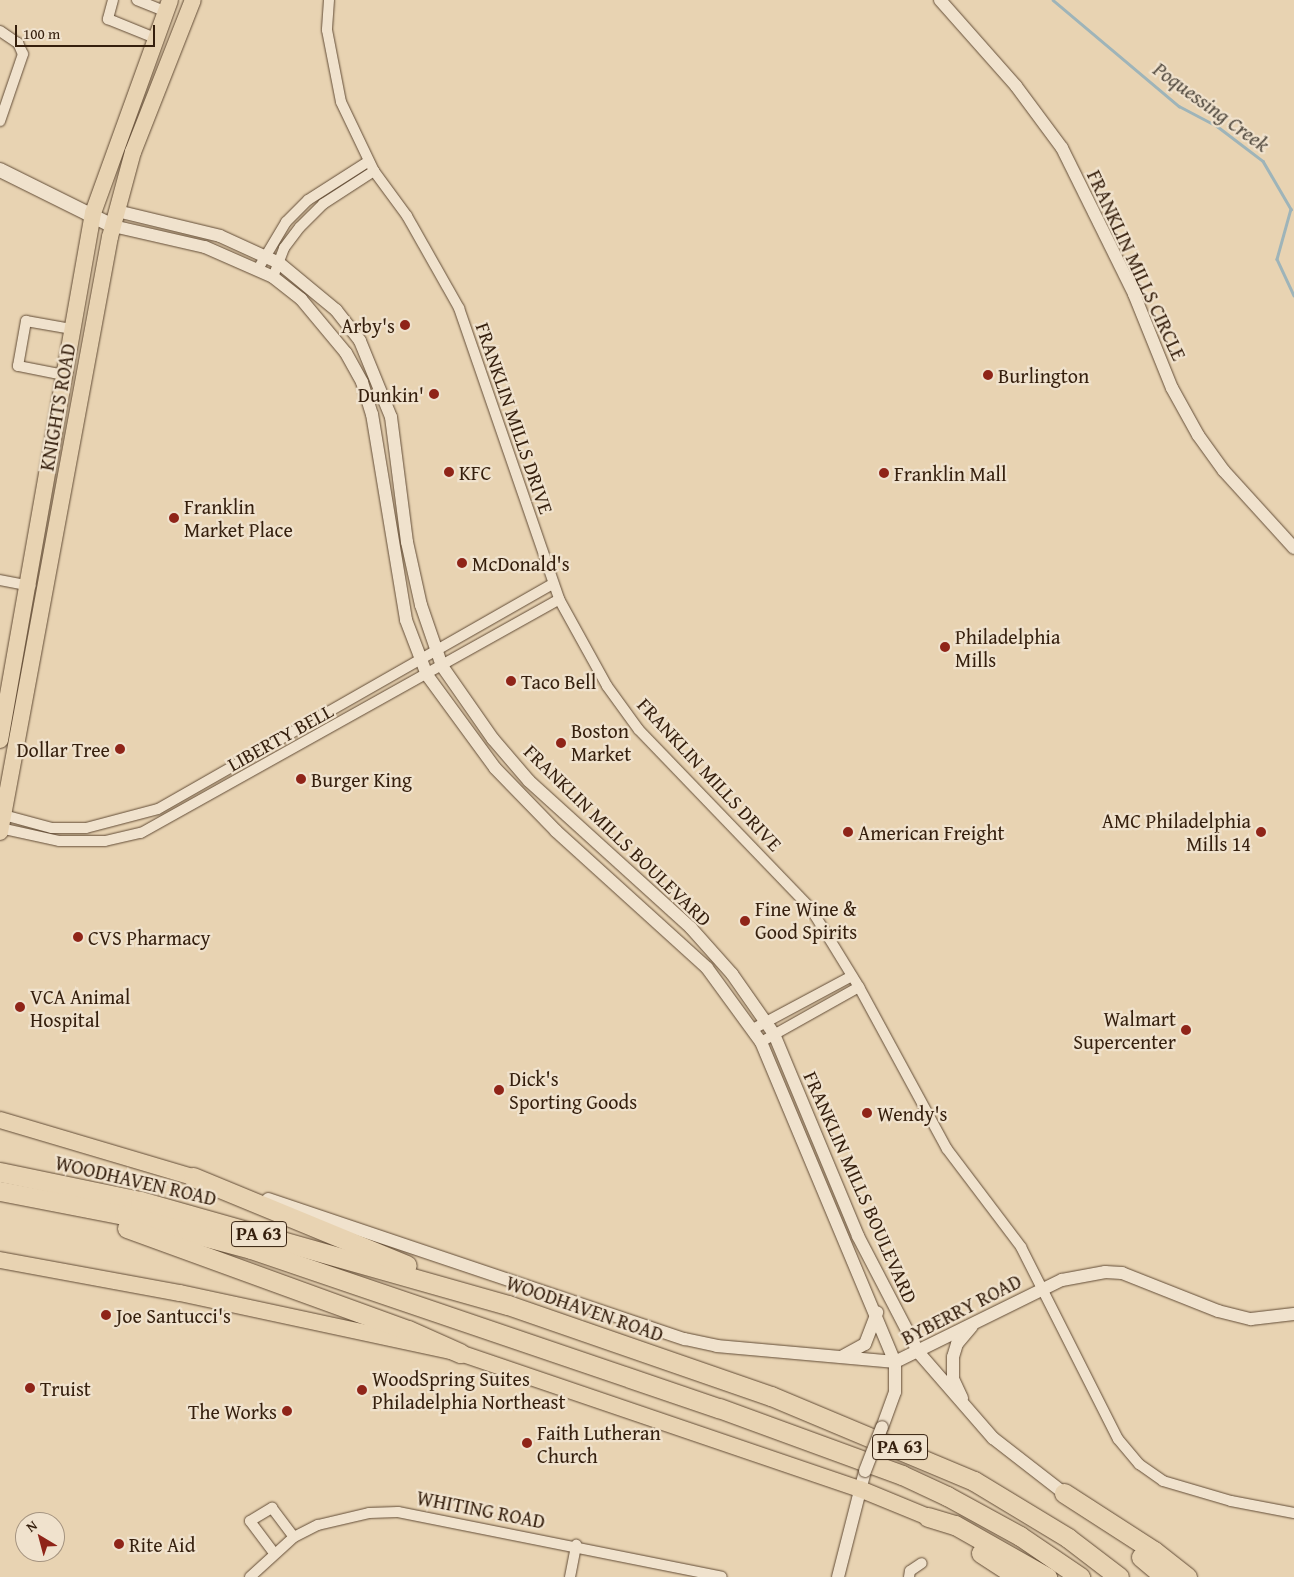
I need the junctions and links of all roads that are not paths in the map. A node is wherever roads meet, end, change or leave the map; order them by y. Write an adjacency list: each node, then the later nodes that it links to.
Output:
1 (113, 0): 9 (street)
2 (138, 0): 6 (street)
3 (193, 0): 7 (main road, KNIGHTS ROAD)
4 (329, 0): 11 (street, FRANKLIN MILLS DRIVE)
5 (940, 0): 22 (street, FRANKLIN MILLS CIRCLE)
6 (168, 6): 7 (main road); 9 (main road, KNIGHTS ROAD)
7 (185, 20): 15 (main road, KNIGHTS ROAD)
8 (0, 31): 10 (street)
9 (155, 38): 14 (main road, KNIGHTS ROAD)
10 (0, 121)
11 (369, 161): 13 (street, FRANKLIN MILLS DRIVE); 16 (street)
12 (0, 170): 14 (main road)
13 (374, 171): 17 (street); 24 (street, FRANKLIN MILLS DRIVE)
14 (93, 213): 15 (main road); 20 (main road, KNIGHTS ROAD)
15 (115, 219): 16 (street, FRANKLIN MILLS BOULEVARD); 18 (street, FRANKLIN MILLS BOULEVARD); 32 (main road, KNIGHTS ROAD)
16 (264, 256): 17 (street, FRANKLIN MILLS BOULEVARD); 18 (street)
17 (279, 263): 19 (street); 27 (street, FRANKLIN MILLS BOULEVARD)
18 (258, 269): 19 (street, FRANKLIN MILLS BOULEVARD)
19 (273, 277): 28 (street, FRANKLIN MILLS BOULEVARD)
20 (72, 329): 21 (main road, KNIGHTS ROAD); 21 (street)
21 (64, 375): 25 (main road, KNIGHTS ROAD)
22 (1294, 548)
23 (0, 580): 25 (street)
24 (553, 584): 26 (street, FRANKLIN MILLS DRIVE); 27 (street, LIBERTY BELL)
25 (30, 586): 31 (main road, KNIGHTS ROAD)
26 (559, 599): 29 (street, LIBERTY BELL); 34 (street, FRANKLIN MILLS DRIVE)
27 (437, 652): 28 (street, LIBERTY BELL); 29 (street, FRANKLIN MILLS BOULEVARD)
28 (422, 660): 30 (street, FRANKLIN MILLS BOULEVARD); 32 (street, LIBERTY BELL)
29 (442, 666): 30 (street, LIBERTY BELL); 36 (street, FRANKLIN MILLS BOULEVARD)
30 (427, 675): 32 (street, LIBERTY BELL); 37 (street, FRANKLIN MILLS BOULEVARD)
31 (0, 740)
32 (1, 821): 33 (main road, KNIGHTS ROAD)
33 (0, 832)
34 (852, 976): 35 (street, FRANKLIN MILLS DRIVE); 36 (street)
35 (859, 986): 38 (street); 46 (street, FRANKLIN MILLS DRIVE)
36 (766, 1023): 37 (street); 38 (street, FRANKLIN MILLS BOULEVARD)
37 (753, 1029): 39 (street, FRANKLIN MILLS BOULEVARD)
38 (774, 1034): 39 (street); 52 (street, FRANKLIN MILLS BOULEVARD)
39 (761, 1042): 48 (street, FRANKLIN MILLS BOULEVARD)
40 (0, 1120): 42 (main road, WOODHAVEN ROAD)
41 (0, 1172): 47 (highway, WOODHAVEN ROAD / PA 63)
42 (193, 1177): 47 (highway); 53 (street, WOODHAVEN ROAD)
43 (0, 1191): 71 (highway, WOODHAVEN ROAD / PA 63)
44 (0, 1196): 51 (highway)
45 (0, 1260): 51 (main road)
46 (1043, 1288): 49 (street); 50 (street, BYBERRY ROAD); 58 (street, FRANKLIN MILLS DRIVE)
47 (508, 1305): 72 (highway, WOODHAVEN ROAD / PA 63)
48 (876, 1312): 53 (street); 54 (street, FRANKLIN MILLS BOULEVARD)
49 (1294, 1314)
50 (975, 1322): 52 (street, BYBERRY ROAD); 55 (street)
51 (460, 1353): 56 (main road)
52 (919, 1353): 54 (street, BYBERRY ROAD); 55 (street)
53 (838, 1357): 54 (street, WOODHAVEN ROAD)
54 (895, 1362): 56 (street, bridge)
55 (972, 1416): 57 (street)
56 (860, 1489): 59 (main road); 67 (street)
57 (1064, 1493): 73 (highway); 74 (highway)
58 (1294, 1513)
59 (928, 1517): 69 (highway); 70 (highway)
60 (294, 1536): 61 (street, WHITING ROAD); 62 (street, WHITING ROAD); 62 (street)
61 (576, 1545): 65 (street); 66 (street, WHITING ROAD)
62 (274, 1553): 64 (street, WHITING ROAD)
63 (922, 1563): 68 (street)
64 (250, 1577)
65 (570, 1577)
66 (720, 1577)
67 (838, 1577)
68 (909, 1577)
69 (1018, 1577)
70 (1048, 1577)
71 (1080, 1577)
72 (1119, 1577)
73 (1165, 1577)
74 (1187, 1577)

